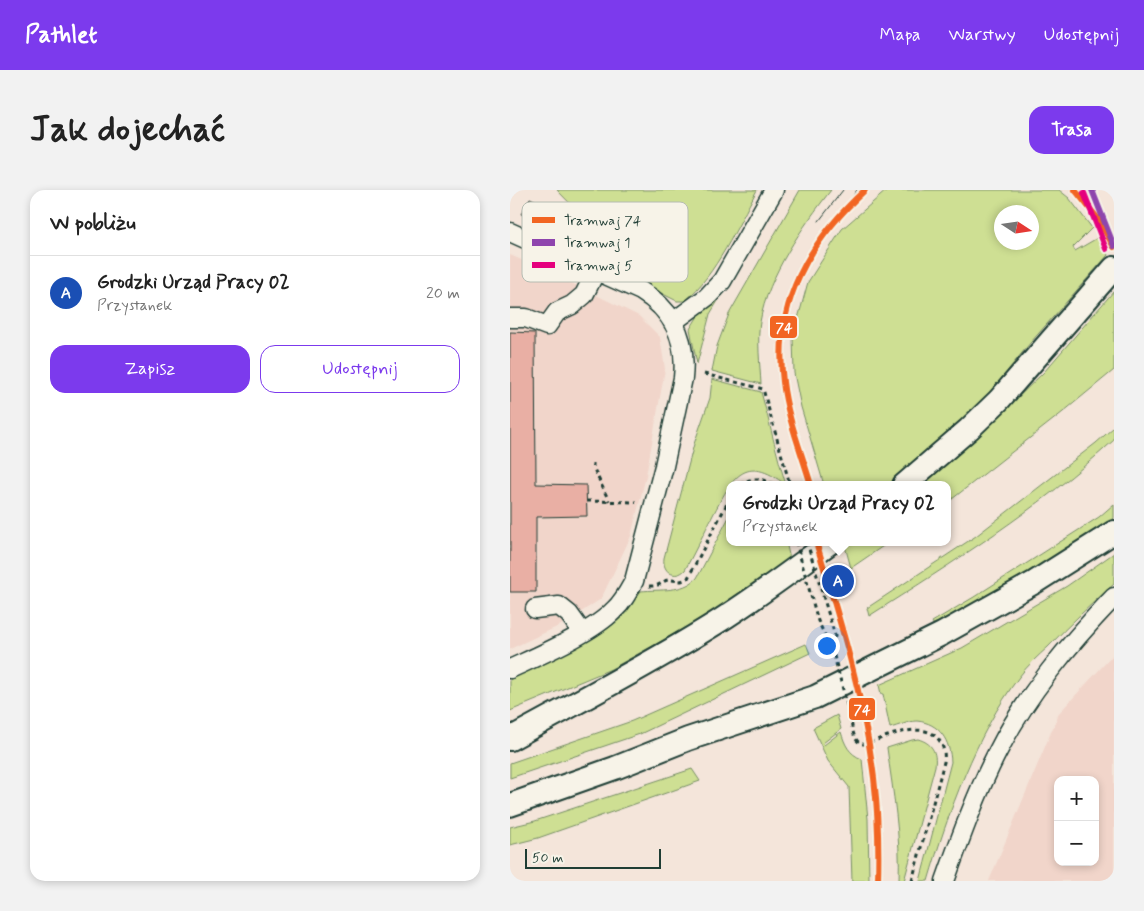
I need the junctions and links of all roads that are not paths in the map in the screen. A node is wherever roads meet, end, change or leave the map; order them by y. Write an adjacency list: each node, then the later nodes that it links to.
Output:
1 (774, 190): 8 (street)
2 (510, 232): 3 (street)
3 (522, 237)
4 (1114, 268): 9 (main road)
5 (590, 282): 7 (street)
6 (621, 282): 8 (street)
7 (510, 318)
8 (673, 322): 14 (street)
9 (909, 481)
10 (1114, 532): 17 (main road)
11 (826, 546): 16 (main road)
12 (1114, 597): 18 (street)
13 (535, 609): 14 (street)
14 (582, 632): 15 (street)
15 (510, 668)
16 (510, 739)
17 (510, 805)
18 (946, 881)

